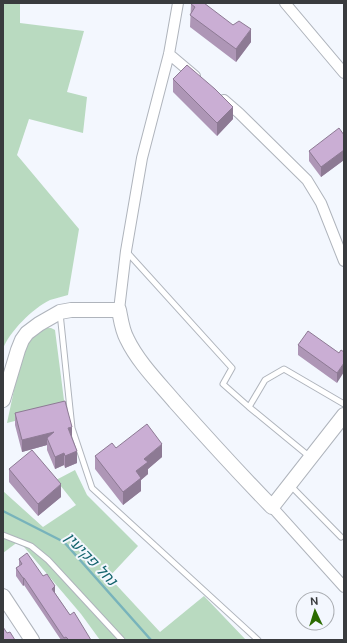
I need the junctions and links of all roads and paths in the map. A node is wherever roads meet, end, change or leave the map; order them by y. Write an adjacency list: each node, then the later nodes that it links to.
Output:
1 (178, 3): 3 (street)
2 (285, 3): 4 (street)
3 (169, 54): 5 (street); 7 (street)
4 (344, 73)
5 (204, 83)
6 (216, 93): 8 (street)
7 (126, 251): 9 (street); 13 (lane)
8 (344, 261)
9 (119, 310): 10 (street); 17 (street)
10 (60, 312): 11 (street); 24 (lane)
11 (3, 400)
12 (344, 404): 13 (lane)
13 (249, 407): 15 (lane)
14 (344, 415): 15 (street)
15 (311, 457): 16 (street)
16 (290, 485): 17 (street); 19 (lane)
17 (272, 508): 20 (street)
18 (3, 535): 23 (lane)
19 (341, 537)
20 (344, 587)
21 (3, 596): 22 (street)
22 (32, 640)
23 (122, 640)
24 (258, 640)

